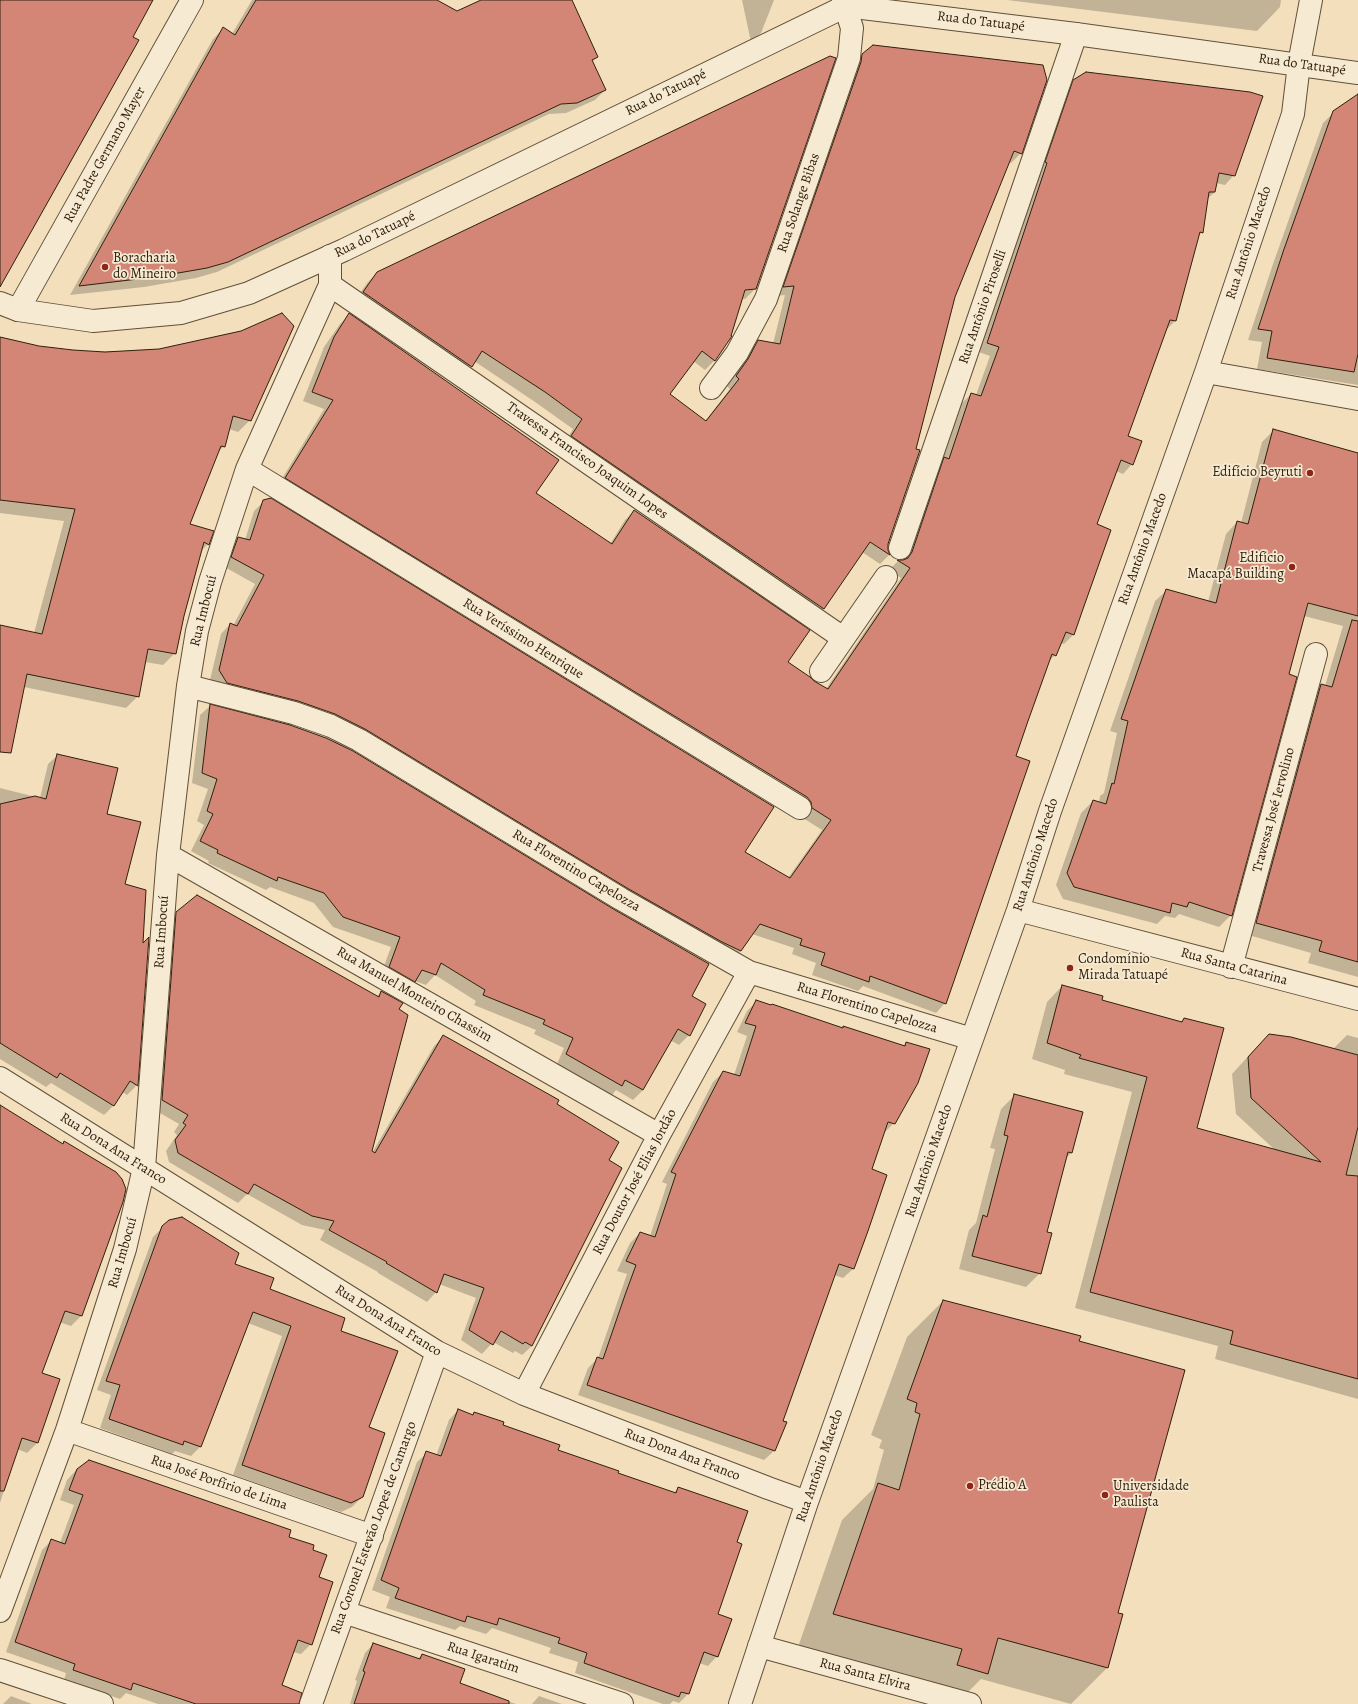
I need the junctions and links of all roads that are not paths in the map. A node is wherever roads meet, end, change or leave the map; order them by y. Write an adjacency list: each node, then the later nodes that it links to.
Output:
1 (192, 0): 9 (street, Rua Padre Germano Mayer)
2 (1311, 0): 5 (street, Rua Antônio Macedo)
3 (845, 3): 4 (street, Rua do Tatuapé); 7 (street, Rua do Tatuapé); 11 (street, Rua Solange Bibas)
4 (1076, 34): 5 (street, Rua do Tatuapé); 14 (street, Rua Antônio Piroselli)
5 (1299, 64): 6 (street, Rua do Tatuapé); 10 (street, Rua Antônio Macedo)
6 (1358, 73)
7 (330, 256): 8 (street, Rua Imbocuí); 9 (street, Rua do Tatuapé)
8 (330, 285): 13 (street, Rua Imbocuí); 16 (street, Travessa Francisco Joaquim Lopes)
9 (9, 307)
10 (1206, 372): 12 (street); 22 (street, Rua Antônio Macedo)
11 (711, 388)
12 (1358, 399)
13 (247, 469): 19 (street, Rua Imbocuí); 20 (street, Rua Veríssimo Henrique)
14 (900, 548)
15 (886, 577): 16 (street)
16 (843, 638): 18 (street)
17 (1316, 654): 23 (street, Travessa José Iervolino)
18 (821, 671)
19 (188, 686): 21 (street, Rua Imbocuí); 24 (street, Rua Florentino Capelozza)
20 (800, 808)
21 (168, 855): 28 (street, Rua Manuel Monteiro Chassim); 29 (street, Rua Imbocuí)
22 (1018, 910): 23 (street, Rua Santa Catarina); 26 (street, Rua Antônio Macedo)
23 (1231, 967): 25 (street, Rua Santa Catarina)
24 (750, 972): 26 (street, Rua Florentino Capelozza); 28 (street, Rua Doutor José Elias Jordão)
25 (1358, 1000)
26 (972, 1039): 33 (street, Rua Antônio Macedo)
27 (0, 1078): 29 (street, Rua Dona Ana Franco)
28 (659, 1135): 31 (street, Rua Doutor José Elias Jordão)
29 (144, 1168): 30 (street, Rua Dona Ana Franco); 32 (street, Rua Imbocuí)
30 (437, 1352): 31 (street, Rua Dona Ana Franco); 34 (street, Rua Coronel Estevão Lopes de Camargo)
31 (524, 1394): 33 (street, Rua Dona Ana Franco)
32 (67, 1430): 34 (street, Rua José Porfírio de Lima); 35 (street, Rua Imbocuí)
33 (807, 1502): 37 (street, Rua Antônio Macedo)
34 (372, 1536): 36 (street, Rua Coronel Estevão Lopes de Camargo)
35 (0, 1611)
36 (344, 1612): 40 (street, Rua Coronel Estevão Lopes de Camargo); 41 (street, Rua Igaratim)
37 (759, 1646): 42 (street, Rua Antônio Macedo); 43 (street, Rua Santa Elvira)
38 (0, 1670): 39 (street)
39 (102, 1704)
40 (311, 1704)
41 (622, 1704)
42 (740, 1704)
43 (970, 1704)

